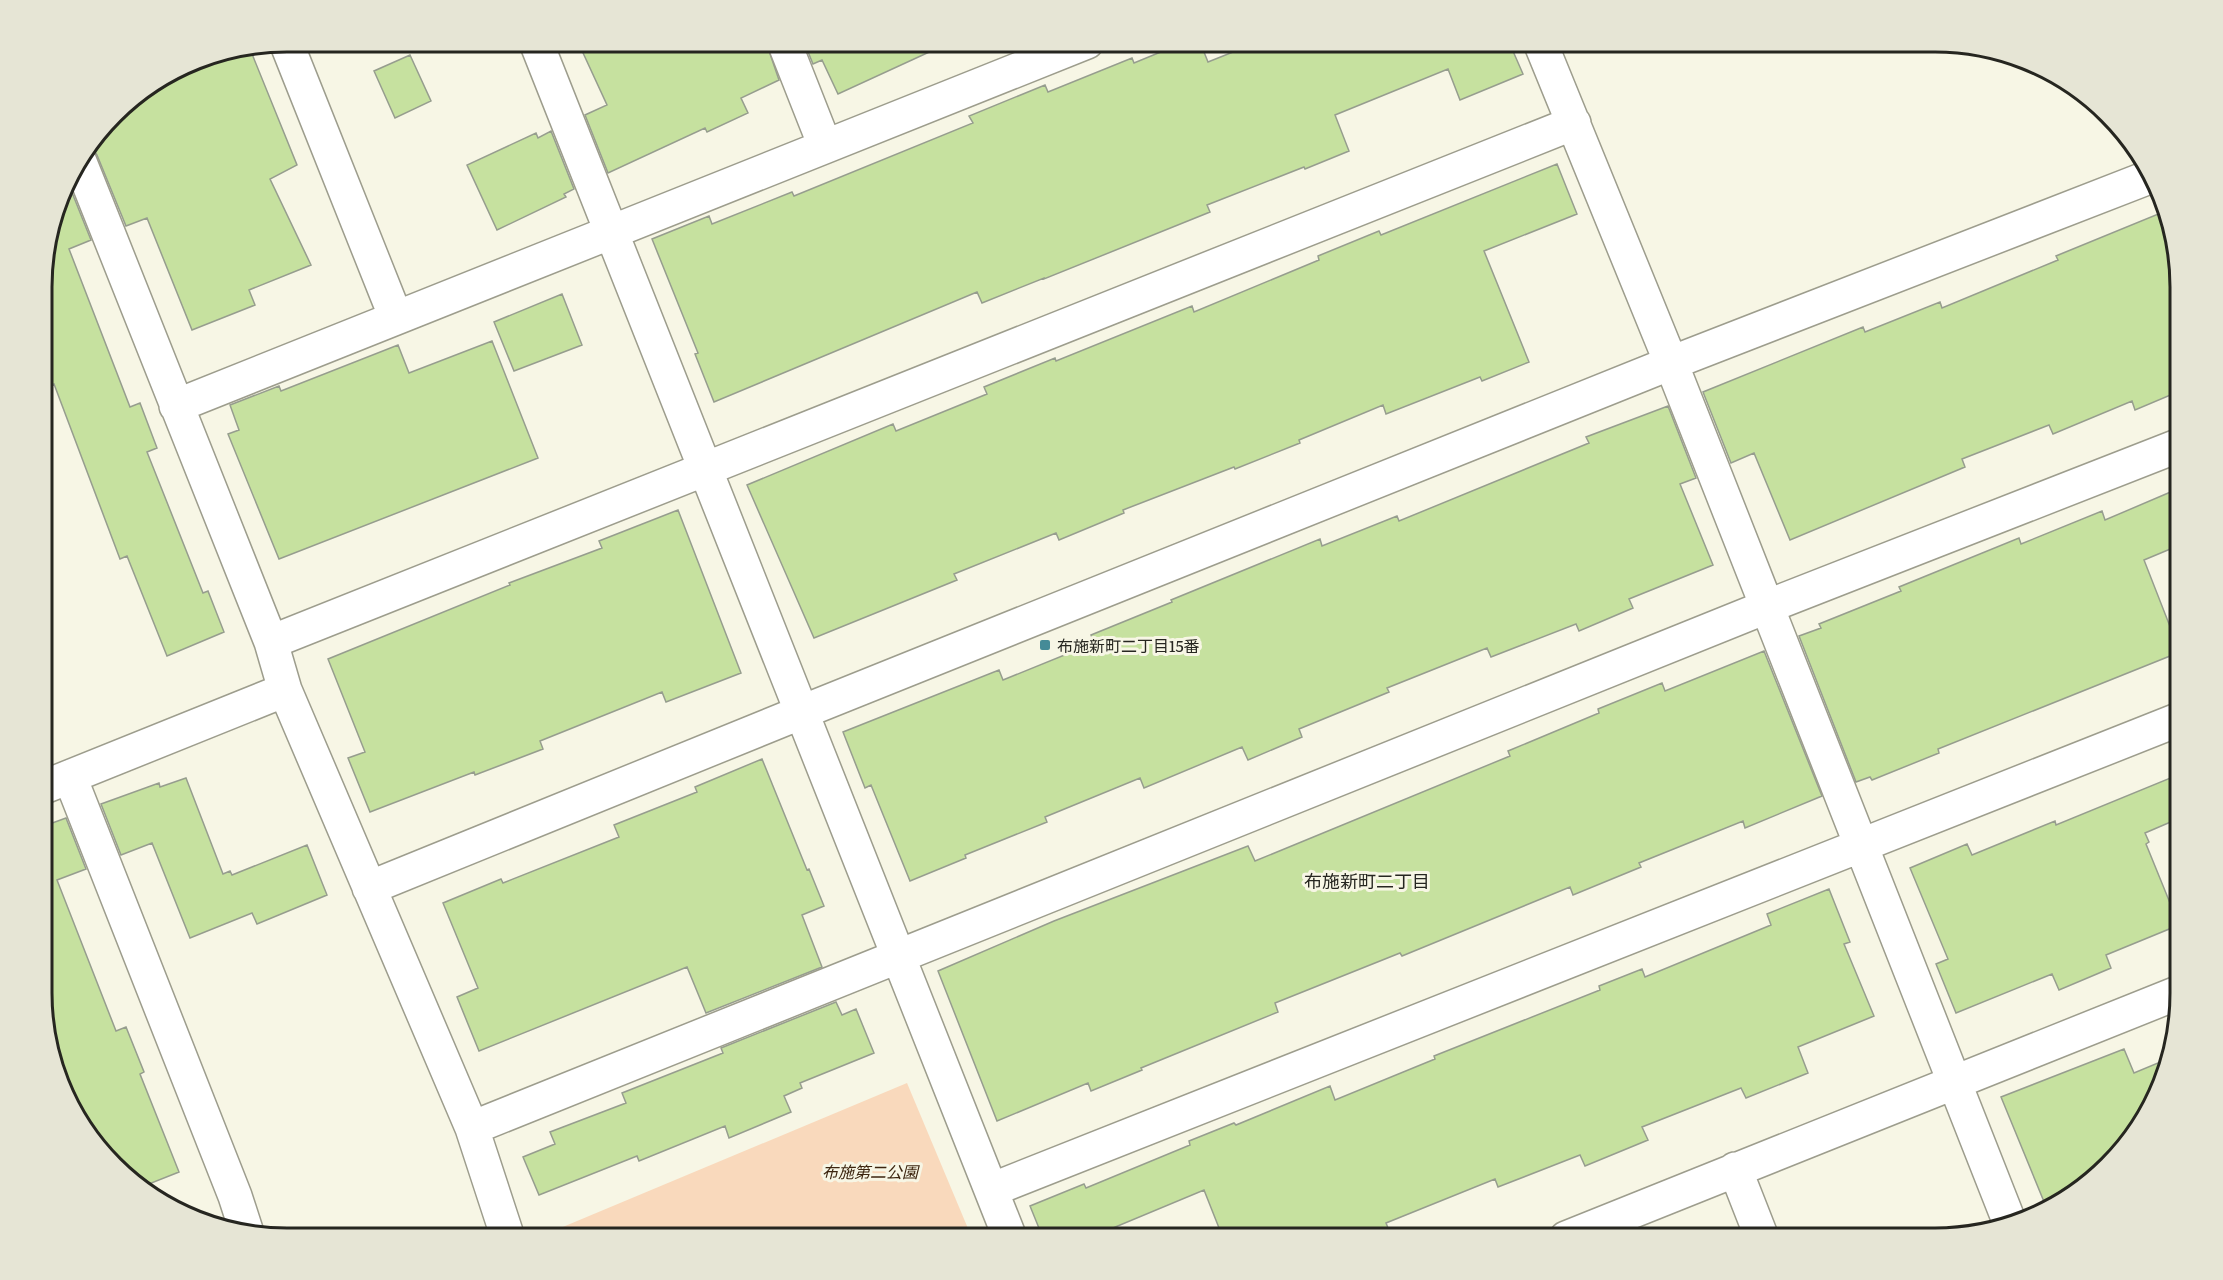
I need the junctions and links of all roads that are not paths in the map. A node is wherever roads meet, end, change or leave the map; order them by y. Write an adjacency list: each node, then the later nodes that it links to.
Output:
1 (290, 52): 11 (street)
2 (540, 52): 10 (street)
3 (788, 52): 7 (street)
4 (1034, 52): 7 (street)
5 (1544, 52): 6 (street)
6 (1574, 123): 12 (street); 15 (street)
7 (825, 146): 10 (street)
8 (84, 171): 13 (street)
9 (2144, 179): 12 (street)
10 (610, 232): 11 (street); 15 (street)
11 (396, 318): 13 (street)
12 (1671, 363): 16 (street); 19 (street)
13 (176, 406): 17 (street)
14 (2170, 449): 16 (street)
15 (704, 470): 17 (street); 19 (street)
16 (1766, 607): 22 (street); 24 (street)
17 (271, 642): 18 (street)
18 (285, 690): 21 (street); 23 (street)
19 (801, 712): 23 (street); 24 (street)
20 (2170, 723): 22 (street)
21 (57, 782): 31 (street)
22 (1860, 845): 26 (street); 29 (street)
23 (369, 888): 27 (street)
24 (899, 954): 27 (street); 29 (street)
25 (2170, 996): 26 (street)
26 (1953, 1083): 28 (street); 30 (street)
27 (472, 1128): 32 (street)
28 (1735, 1169): 34 (street); 35 (street)
29 (991, 1190): 33 (street)
30 (2007, 1216)
31 (244, 1223)
32 (505, 1228)
33 (1006, 1228)
34 (1590, 1228)
35 (1758, 1228)

